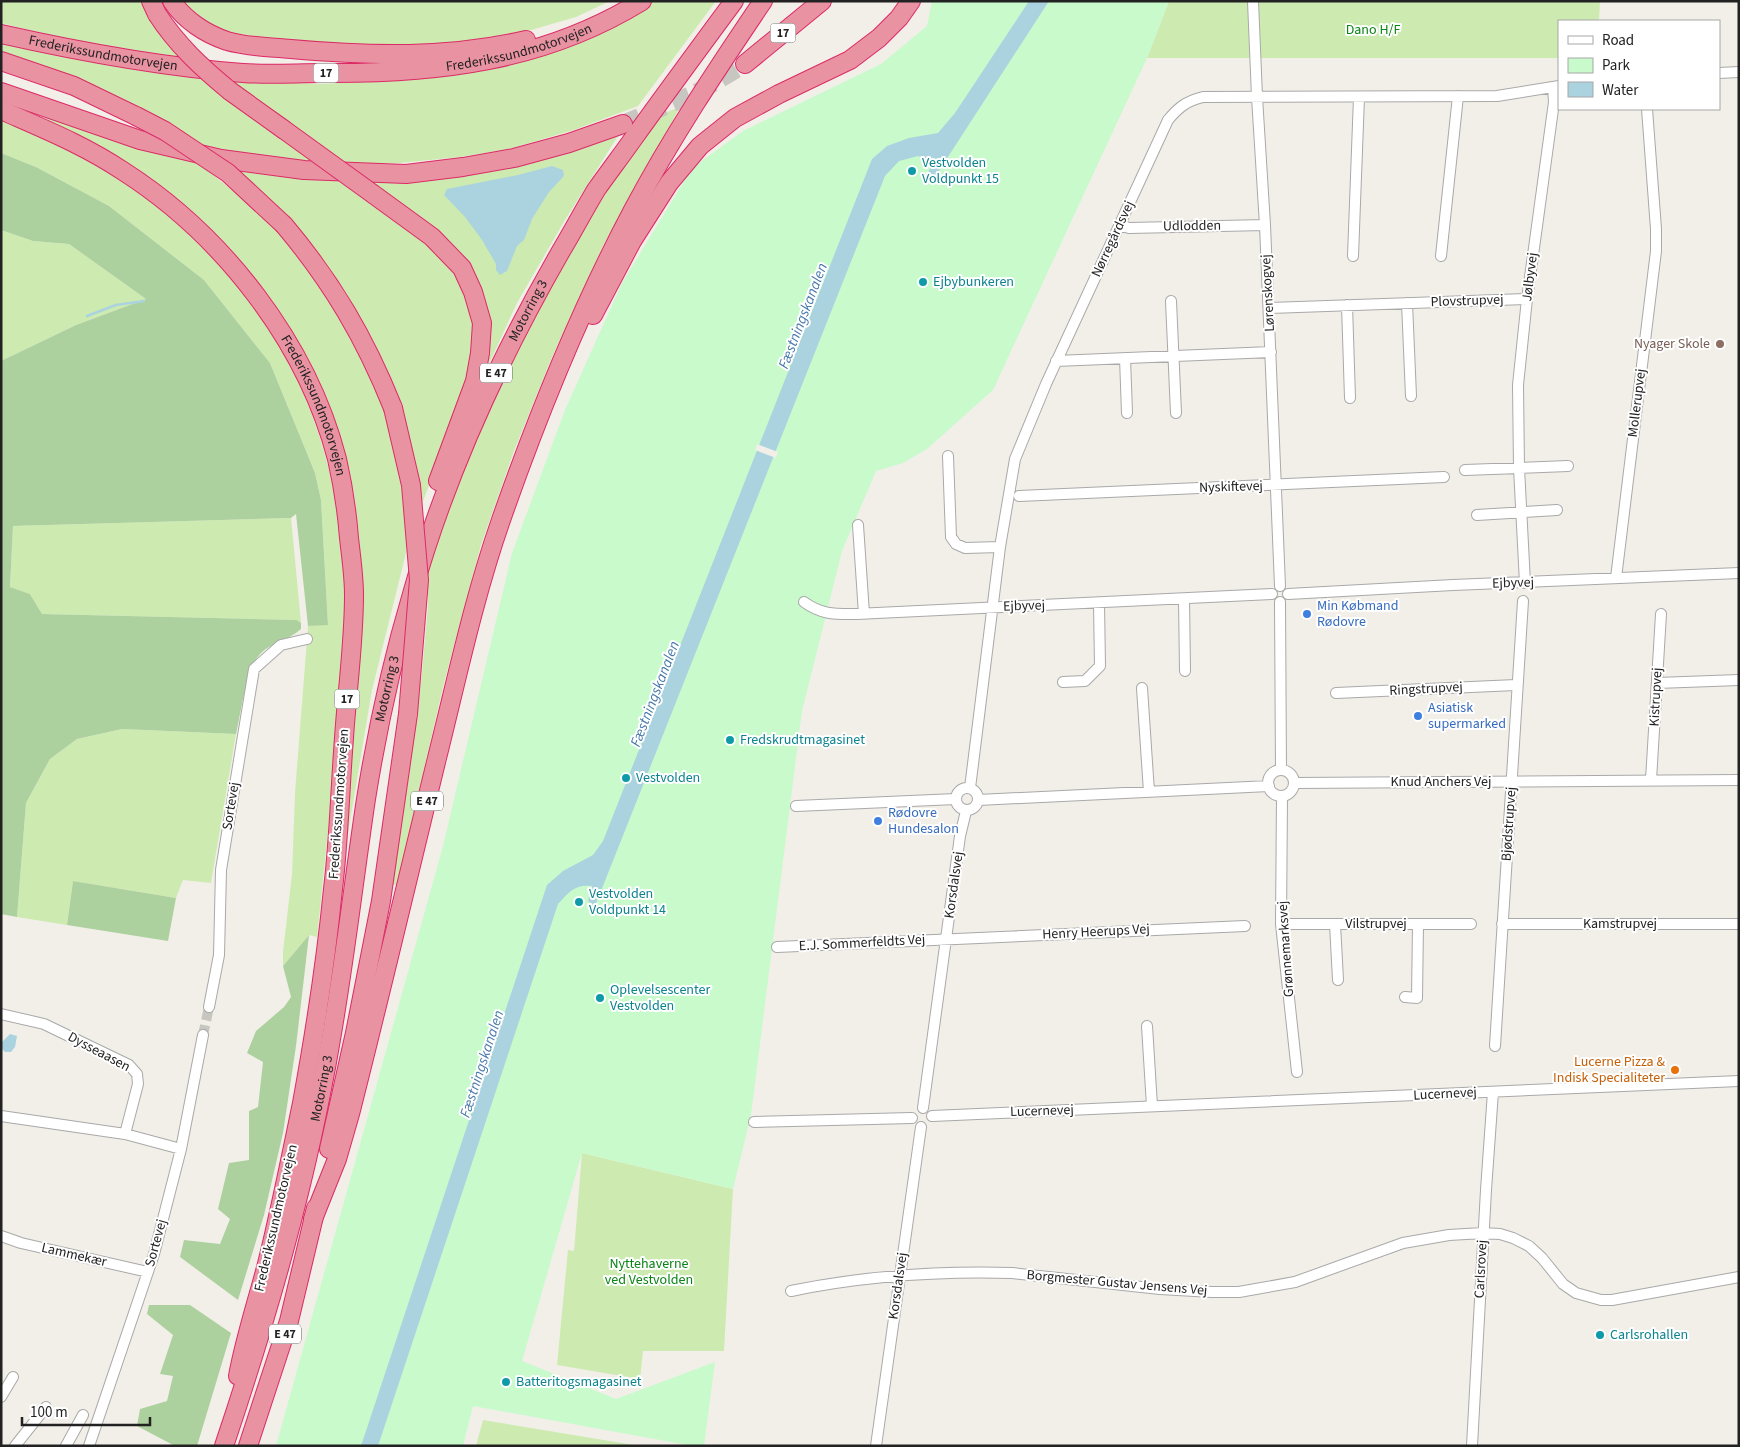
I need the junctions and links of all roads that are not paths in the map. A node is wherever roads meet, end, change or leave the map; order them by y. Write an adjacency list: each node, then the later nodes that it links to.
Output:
1 (172, 1): 2 (highway)
2 (632, 1)
3 (642, 1): 11 (highway, Frederikssundmotorvejen / 17)
4 (734, 1): 69 (highway, Motorring 3 / E 47)
5 (763, 1): 38 (highway, E 47)
6 (822, 1): 14 (highway, 17)
7 (911, 1): 12 (highway)
8 (922, 1): 12 (highway)
9 (1253, 1): 20 (street, Lørenskogvej)
10 (154, 8): 69 (highway, bridge)
11 (1, 34)
12 (850, 60): 38 (highway)
13 (1, 61): 118 (highway, bridge)
14 (745, 64)
15 (1739, 72): 16 (street)
16 (1720, 73)
17 (1556, 87): 19 (street, Nørregårdsvej); 29 (street, Jølbyvej)
18 (1, 92): 24 (highway)
19 (1458, 96): 21 (street, Nørregårdsvej); 28 (street)
20 (1257, 97): 21 (street, Nørregårdsvej); 25 (street, Nørregårdsvej); 26 (street, Lørenskogvej)
21 (1359, 97): 27 (street)
22 (1, 110): 129 (highway, Frederikssundmotorvejen / 17)
23 (1648, 110): 56 (street, Mollerupvej)
24 (623, 124)
25 (1120, 225): 26 (street, Udlodden); 37 (street, Nørregårdsvej)
26 (1265, 225): 33 (street, Lørenskogvej)
27 (1353, 256)
28 (1442, 256)
29 (1527, 299): 31 (street, Plovstrupvej); 45 (street, Jølbyvej)
30 (1171, 301): 35 (street)
31 (1408, 303): 32 (street, Plovstrupvej); 39 (street)
32 (1346, 305): 33 (street, Plovstrupvej); 40 (street)
33 (1269, 308): 34 (street, Lørenskogvej)
34 (1271, 352): 35 (street); 48 (street, Lørenskogvej)
35 (1174, 356): 36 (street); 42 (street)
36 (1125, 358): 37 (street); 41 (street)
37 (1056, 361): 54 (street, Nørregårdsvej)
38 (550, 386): 118 (highway, E 47)
39 (1411, 396)
40 (1350, 398)
41 (1128, 413)
42 (1176, 413)
43 (948, 456): 54 (street)
44 (1568, 466): 45 (street)
45 (1519, 468): 46 (street); 51 (street, Jølbyvej)
46 (1465, 470)
47 (1444, 477): 48 (street, Nyskiftevej)
48 (1276, 485): 49 (street, Nyskiftevej); 58 (street, Lørenskogvej)
49 (1019, 496)
50 (1557, 510): 51 (street)
51 (1521, 512): 52 (street); 57 (street, Jølbyvej)
52 (1477, 515)
53 (858, 525): 66 (street)
54 (1000, 547): 65 (street, Nørregårdsvej)
55 (1739, 573): 56 (street, Ejbyvej)
56 (1616, 578): 57 (street, Ejbyvej)
57 (1525, 583): 59 (street, Ejbyvej)
58 (1280, 586): 59 (street); 60 (street)
59 (1288, 594): 60 (street)
60 (1276, 598): 61 (street, Ejbyvej); 77 (street)
61 (1184, 600): 64 (street, Ejbyvej); 70 (street)
62 (1523, 601): 74 (street, Bjødstrupvej)
63 (804, 602): 66 (street, Ejbyvej)
64 (1099, 604): 65 (street, Ejbyvej); 72 (street)
65 (993, 607): 66 (street, Ejbyvej); 83 (street)
66 (864, 614)
67 (1661, 614): 73 (street, Kistrupvej)
68 (307, 639): 101 (street, Sortevej)
69 (398, 645): 129 (highway, Motorring 3 / E 47)
70 (1185, 671)
71 (1739, 680): 73 (street)
72 (1062, 682)
73 (1657, 683): 78 (street, Kistrupvej)
74 (1516, 685): 76 (street, Ringstrupvej); 80 (street, Bjødstrupvej)
75 (1142, 688): 84 (street)
76 (1336, 693)
77 (1281, 770): 81 (street); 82 (street)
78 (1651, 780): 79 (street, Knud Anchers Vej); 80 (street, Knud Anchers Vej)
79 (1739, 780)
80 (1512, 782): 81 (street, Knud Anchers Vej); 94 (street, Bjødstrupvej)
81 (1294, 783): 85 (street)
82 (1269, 786): 84 (street); 85 (street)
83 (970, 788): 86 (street); 87 (street)
84 (1149, 792): 87 (street)
85 (1282, 796): 90 (street, Grønnemarksvej)
86 (956, 799): 88 (street); 89 (street)
87 (978, 800): 89 (street)
88 (796, 806)
89 (966, 810): 97 (street, Korsdalsvej)
90 (1281, 924): 91 (street, Vilstrupvej); 106 (street, Grønnemarksvej)
91 (1335, 924): 92 (street, Vilstrupvej); 99 (street, Vilstrupvej)
92 (1418, 924): 93 (street, Vilstrupvej); 100 (street, Vilstrupvej)
93 (1471, 924)
94 (1502, 924): 95 (street, Kamstrupvej); 105 (street, Bjødstrupvej)
95 (1739, 924)
96 (1245, 926): 97 (street, Henry Heerups Vej)
97 (946, 939): 98 (street, E.J. Sommerfeldts Vej); 110 (street, Korsdalsvej)
98 (778, 947)
99 (1338, 980)
100 (1405, 998)
101 (209, 1006)
102 (1, 1014): 116 (street, Dysseaasen)
103 (1147, 1026): 109 (street)
104 (204, 1035): 117 (street, Sortevej)
105 (1495, 1046)
106 (1297, 1072)
107 (1739, 1081): 108 (street, Lucernevej)
108 (1493, 1092): 109 (street, Lucernevej); 119 (street, Carlsrovej)
109 (1152, 1106): 112 (street, Lucernevej)
110 (923, 1108): 112 (street); 113 (street)
111 (1, 1116): 116 (street)
112 (932, 1116): 115 (street)
113 (912, 1118): 114 (street); 115 (street)
114 (754, 1122)
115 (921, 1127): 122 (street, Korsdalsvej)
116 (125, 1134): 117 (street)
117 (181, 1149): 121 (street, Sortevej)
118 (313, 1219): 133 (highway, E 47)
119 (1483, 1233): 122 (street, Borgmester Gustav Jensens Vej); 123 (street, Borgmester Gustav Jensens Vej); 135 (street, Carlsrovej)
120 (1, 1236): 121 (street, Lammekær)
121 (148, 1272): 132 (street, Sortevej)
122 (900, 1276): 124 (street, Borgmester Gustav Jensens Vej); 134 (street, Korsdalsvej)
123 (1739, 1277)
124 (791, 1291)
125 (13, 1377): 126 (street)
126 (1, 1397)
127 (46, 1408): 130 (street)
128 (83, 1415): 131 (street)
129 (226, 1439)
130 (15, 1446)
131 (66, 1446)
132 (89, 1446)
133 (248, 1446)
134 (876, 1446)
135 (1472, 1446)

